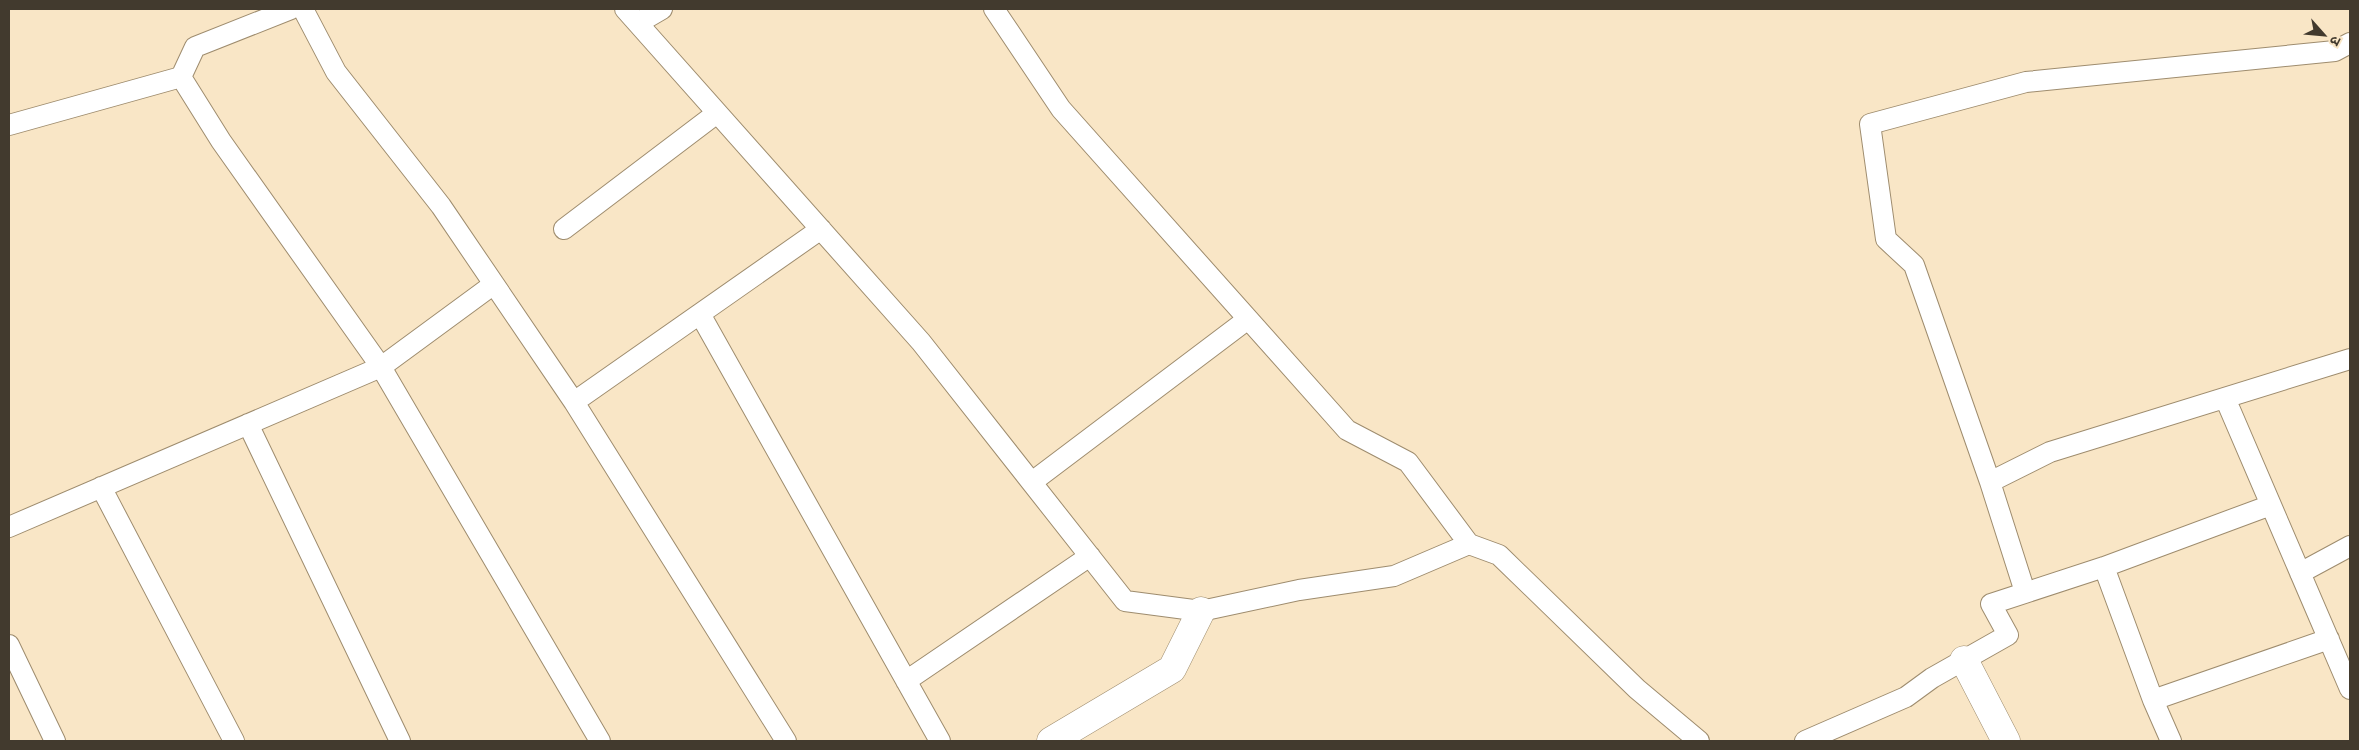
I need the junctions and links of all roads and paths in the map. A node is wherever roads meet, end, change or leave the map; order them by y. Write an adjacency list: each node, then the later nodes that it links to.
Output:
1 (291, 9): 7 (lane)
2 (303, 9): 12 (lane)
3 (662, 9): 5 (lane)
4 (994, 9): 14 (lane)
5 (631, 16): 8 (lane)
6 (2350, 43): 21 (lane)
7 (181, 76): 9 (lane); 16 (lane)
8 (717, 113): 10 (lane); 11 (lane)
9 (9, 126)
10 (564, 229)
11 (821, 229): 13 (lane); 20 (lane)
12 (494, 284): 16 (lane); 18 (lane)
13 (700, 314): 18 (lane); 35 (lane)
14 (1248, 319): 20 (lane); 25 (lane)
15 (2350, 359): 17 (lane)
16 (381, 367): 19 (lane); 41 (lane)
17 (2224, 398): 21 (lane); 23 (lane)
18 (574, 402): 42 (lane)
19 (248, 424): 22 (lane); 40 (lane)
20 (1032, 482): 27 (lane)
21 (1990, 482): 30 (lane)
22 (101, 487): 24 (lane); 39 (lane)
23 (2271, 505): 28 (lane); 29 (lane)
24 (9, 527)
25 (1469, 544): 31 (lane); 45 (lane)
26 (2350, 546): 29 (lane)
27 (1090, 556): 31 (lane); 35 (lane)
28 (2104, 567): 30 (lane); 37 (lane)
29 (2300, 573): 32 (lane)
30 (2025, 592): 34 (lane)
31 (1201, 611): 44 (street)
32 (2329, 639): 36 (lane); 37 (lane)
33 (9, 645): 38 (lane)
34 (1964, 660): 46 (lane); 47 (street)
35 (906, 681): 43 (lane)
36 (2350, 689)
37 (2153, 700): 48 (lane)
38 (55, 741)
39 (234, 741)
40 (400, 741)
41 (600, 741)
42 (786, 741)
43 (940, 741)
44 (1051, 741)
45 (1699, 741)
46 (1805, 741)
47 (2006, 741)
48 (2171, 741)

